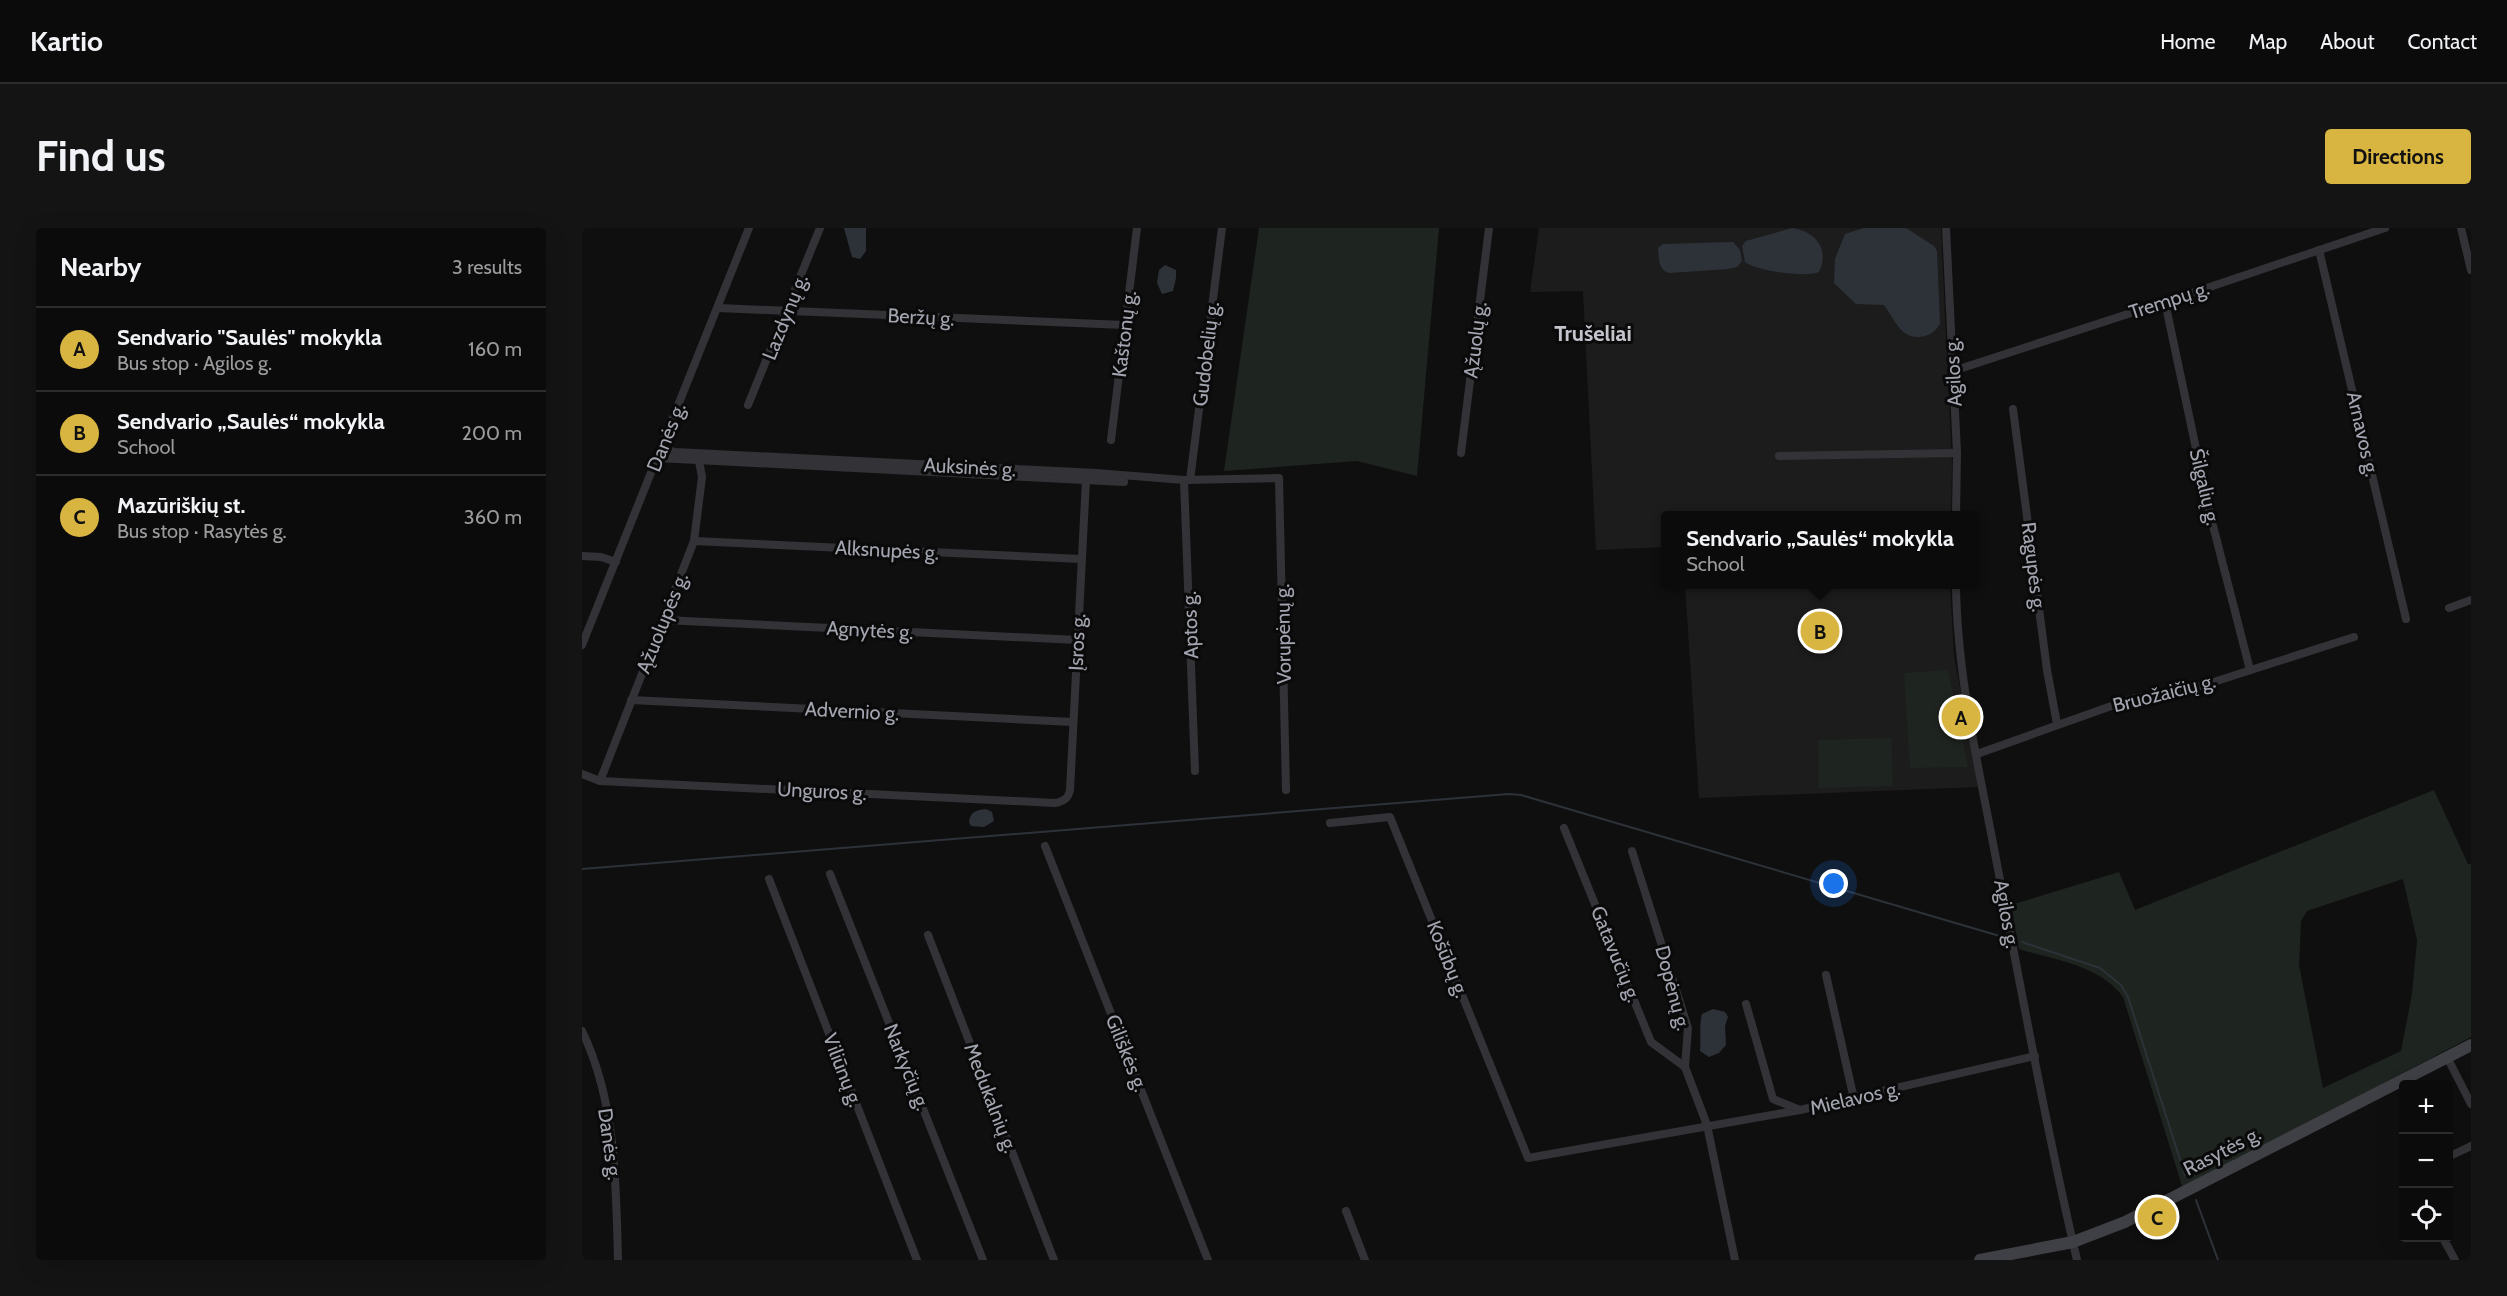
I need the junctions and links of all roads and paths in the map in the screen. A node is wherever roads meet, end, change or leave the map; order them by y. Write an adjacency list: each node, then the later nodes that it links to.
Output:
1 (749, 228): 12 (street, Danės g.)
2 (820, 228): 13 (street, Lazdynų g.)
3 (1137, 228): 14 (street, Kaštonų g.)
4 (1222, 228): 27 (street, Gudobelių g.)
5 (1489, 228): 20 (street, Ąžuolų g.)
6 (1946, 228): 15 (street, Agilos g.)
7 (2385, 228): 9 (street, Trempų g.)
8 (2461, 228): 10 (street)
9 (2319, 250): 11 (street, Trempų g.); 37 (street, Arnavos g.)
10 (2471, 270)
11 (2165, 302): 15 (street, Trempų g.); 42 (street, Šilgalių g.)
12 (718, 308): 13 (street, Beržų g.); 19 (street, Danės g.)
13 (788, 310): 14 (street, Beržų g.); 16 (street, Lazdynų g.)
14 (1124, 325): 18 (street, Kaštonų g.)
15 (1953, 370): 21 (street, Agilos g.)
16 (748, 405)
17 (2013, 409): 45 (street, Ragupės g.)
18 (1111, 440)
19 (661, 448): 23 (street, Danės g.); 27 (street, Auksinės g.)
20 (1461, 453)
21 (1957, 453): 22 (street); 29 (street, Agilos g.)
22 (1779, 456)
23 (658, 458): 24 (street); 33 (street, Danės g.)
24 (699, 461): 26 (street); 30 (street, Ąžuolupės g.)
25 (1279, 478): 27 (street, Auksinės g.); 50 (street, Vorupėnų g.)
26 (1086, 480): 28 (street); 32 (street, Įsros g.)
27 (1187, 480): 47 (street, Aptos g.)
28 (1124, 482)
29 (1956, 511)
30 (694, 541): 32 (street, Alksnupės g.); 38 (street, Ąžuolupės g.)
31 (582, 556): 33 (street)
32 (1081, 559): 40 (street, Įsros g.)
33 (616, 562): 41 (street, Danės g.)
34 (1956, 589): 46 (street, Agilos g.)
35 (2471, 600): 36 (street)
36 (2449, 608)
37 (2406, 619)
38 (664, 620): 40 (street, Agnytės g.); 43 (street, Ąžuolupės g.)
39 (2354, 637): 42 (street, Bruožaičių g.)
40 (1077, 640): 44 (street, Įsros g.)
41 (582, 645)
42 (2250, 670): 45 (street, Bruožaičių g.)
43 (631, 700): 44 (street, Advernio g.); 49 (street, Ąžuolupės g.)
44 (1073, 722): 51 (street, Įsros g.)
45 (2057, 724): 46 (street, Bruožaičių g.)
46 (1977, 754): 63 (street, Agilos g.)
47 (1195, 771)
48 (582, 774): 49 (street, Unguros g.)
49 (600, 781): 51 (street, Unguros g.)
50 (1286, 790)
51 (1064, 801)
52 (1330, 823): 69 (street, Košūbų g.)
53 (1564, 828): 65 (street, Gatavučių g.)
54 (1045, 846): 79 (street, Giliškės g.)
55 (1632, 851): 65 (street, Dopėnų g.)
56 (830, 874): 77 (street, Narkyčių g.)
57 (769, 879): 76 (street, Viliūnų g.)
58 (928, 935): 78 (street, Medukalnių g.)
59 (1826, 975): 66 (street)
60 (1746, 1004): 68 (street, Mielavos g.)
61 (582, 1031): 75 (street, Danės g.)
62 (2471, 1045): 64 (main road, Rasytės g.)
63 (2035, 1056): 66 (street, Mielavos g.); 73 (street, Agilos g.)
64 (2447, 1058): 67 (street); 73 (main road, Rasytės g.)
65 (1685, 1067): 69 (street, Dopėnų g.)
66 (1854, 1099): 68 (street, Mielavos g.)
67 (2471, 1104)
68 (1800, 1110): 69 (street)
69 (1707, 1125): 81 (street, Dopėnų g.)
70 (2471, 1146): 71 (street)
71 (2453, 1155)
72 (1346, 1211): 80 (street)
73 (2073, 1242): 82 (main road, Rasytės g.); 83 (street, Agilos g.)
74 (2445, 1242): 84 (street)
75 (618, 1260)
76 (917, 1260)
77 (983, 1260)
78 (1054, 1260)
79 (1208, 1260)
80 (1365, 1260)
81 (1735, 1260)
82 (1980, 1260)
83 (2077, 1260)
84 (2455, 1260)

